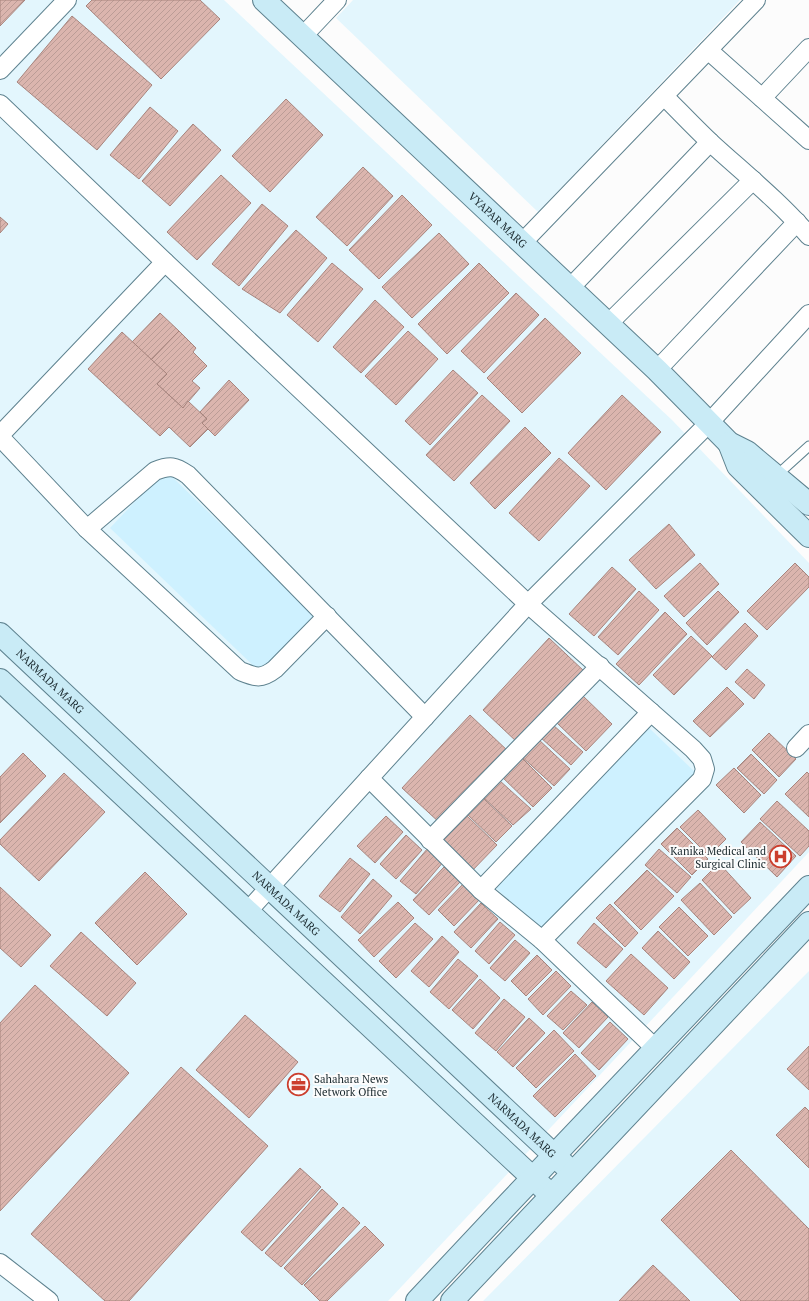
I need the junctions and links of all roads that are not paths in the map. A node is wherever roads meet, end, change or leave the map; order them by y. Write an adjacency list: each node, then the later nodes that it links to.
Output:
1 (67, 0): 8 (street)
2 (264, 0): 5 (street, VYAPAR MARG)
3 (337, 0): 5 (street)
4 (756, 0): 7 (street)
5 (303, 36): 17 (street, VYAPAR MARG)
6 (809, 48): 10 (street)
7 (708, 50): 9 (street); 10 (street)
8 (0, 70)
9 (664, 96): 13 (street); 17 (street)
10 (762, 98): 12 (street)
11 (0, 104): 18 (street)
12 (809, 140)
13 (710, 142): 14 (street); 19 (street)
14 (753, 180): 15 (street); 21 (street)
15 (797, 222): 16 (street); 22 (street)
16 (809, 236)
17 (522, 243): 19 (street, VYAPAR MARG)
18 (165, 262): 24 (street); 31 (street)
19 (570, 288): 21 (street, VYAPAR MARG)
20 (809, 314): 23 (street)
21 (608, 324): 22 (street, VYAPAR MARG)
22 (657, 370): 23 (street, VYAPAR MARG)
23 (709, 423): 25 (street, VYAPAR MARG); 31 (street)
24 (0, 436): 29 (street)
25 (730, 443): 27 (street, VYAPAR MARG); 30 (street, VYAPAR MARG)
26 (809, 446): 27 (lane)
27 (776, 476): 28 (street, VYAPAR MARG)
28 (809, 504)
29 (86, 529): 32 (street); 32 (street)
30 (809, 536)
31 (528, 604): 34 (street); 37 (street)
32 (327, 616): 37 (street)
33 (0, 634): 43 (street, NARMADA MARG)
34 (600, 666): 36 (street); 41 (street)
35 (0, 680): 45 (street)
36 (651, 712): 44 (street); 47 (street)
37 (425, 717): 40 (street)
38 (809, 734): 39 (street)
39 (796, 748)
40 (369, 778): 41 (street); 43 (street)
41 (430, 840): 44 (street)
42 (809, 887): 48 (street)
43 (271, 888): 45 (street); 49 (street, NARMADA MARG)
44 (481, 890): 47 (street)
45 (247, 912): 51 (street)
46 (809, 923): 50 (street)
47 (542, 940): 48 (street)
48 (656, 1049): 49 (street)
49 (555, 1154): 50 (street, NARMADA MARG); 51 (street)
50 (573, 1173): 52 (street)
51 (532, 1179): 52 (street); 55 (street)
52 (551, 1196): 56 (street)
53 (0, 1262): 54 (street)
54 (49, 1301)
55 (417, 1301)
56 (452, 1301)

